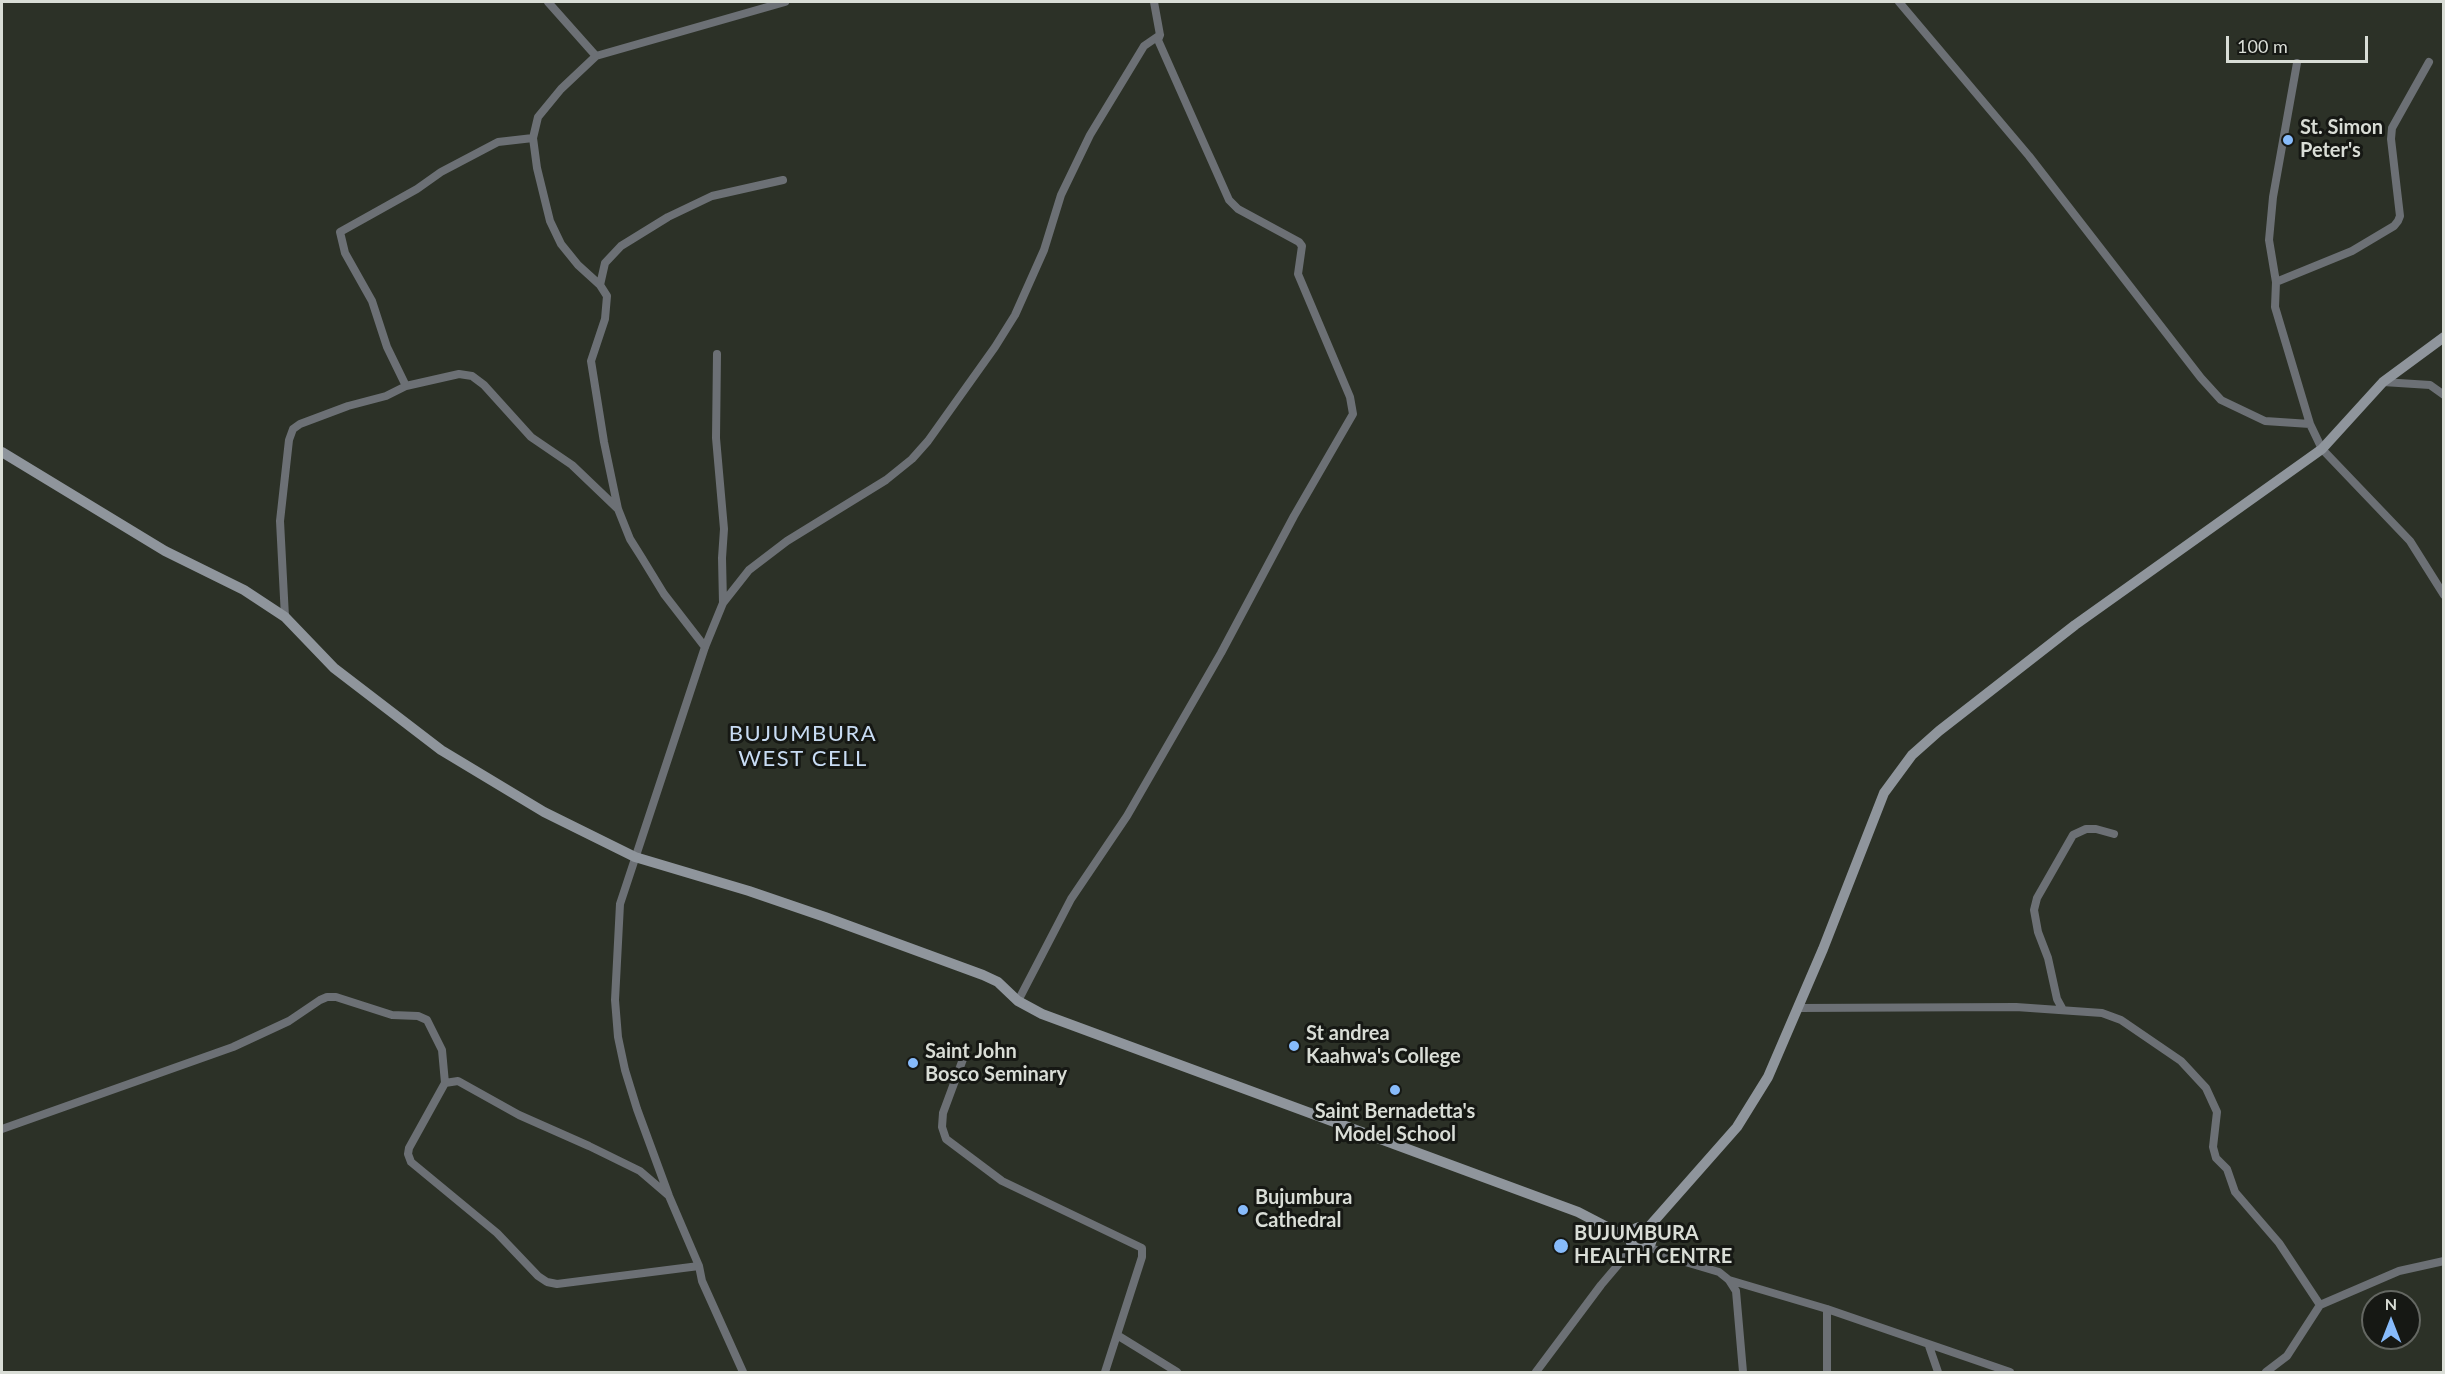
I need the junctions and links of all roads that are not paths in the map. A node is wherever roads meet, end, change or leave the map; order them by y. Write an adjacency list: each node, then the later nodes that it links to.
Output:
1 (548, 2): 6 (street)
2 (785, 2): 6 (street)
3 (1154, 2): 5 (street)
4 (1899, 2): 20 (street)
5 (1160, 35): 25 (street); 30 (street)
6 (596, 56): 9 (street)
7 (2429, 62): 11 (street)
8 (2297, 63): 11 (street)
9 (533, 138): 12 (street); 17 (street)
10 (783, 180): 12 (street)
11 (2276, 282): 20 (street)
12 (600, 285): 23 (street)
13 (2444, 337): 15 (street)
14 (717, 354): 25 (street)
15 (2383, 382): 16 (street); 21 (street)
16 (2430, 385): 18 (street); 19 (street)
17 (406, 386): 23 (street); 26 (street)
18 (2444, 386)
19 (2444, 395)
20 (2310, 424): 21 (street)
21 (2322, 449): 24 (street); 31 (street)
22 (2, 452): 26 (street)
23 (618, 509): 27 (street)
24 (2444, 595)
25 (723, 603): 27 (street)
26 (285, 617): 29 (street)
27 (705, 647): 29 (street)
28 (2114, 834): 32 (street)
29 (635, 857): 30 (street); 36 (street)
30 (1018, 1001): 38 (street)
31 (1798, 1008): 32 (street); 37 (street)
32 (2063, 1010): 43 (street)
33 (966, 1051): 45 (street)
34 (445, 1083): 35 (street); 36 (street); 41 (street)
35 (2, 1129)
36 (669, 1196): 41 (street)
37 (1647, 1229): 38 (street); 39 (street)
38 (1632, 1243): 39 (street); 50 (street)
39 (1648, 1246): 42 (street)
40 (2444, 1261): 43 (street)
41 (699, 1266): 47 (street)
42 (1729, 1280): 44 (street); 51 (street)
43 (2320, 1305): 55 (street)
44 (1827, 1309): 46 (street); 52 (street)
45 (1117, 1335): 48 (street); 49 (street)
46 (1929, 1346): 53 (street); 54 (street)
47 (740, 1372)
48 (1105, 1372)
49 (1177, 1372)
50 (1536, 1372)
51 (1743, 1372)
52 (1827, 1372)
53 (1938, 1372)
54 (2010, 1372)
55 (2266, 1372)

